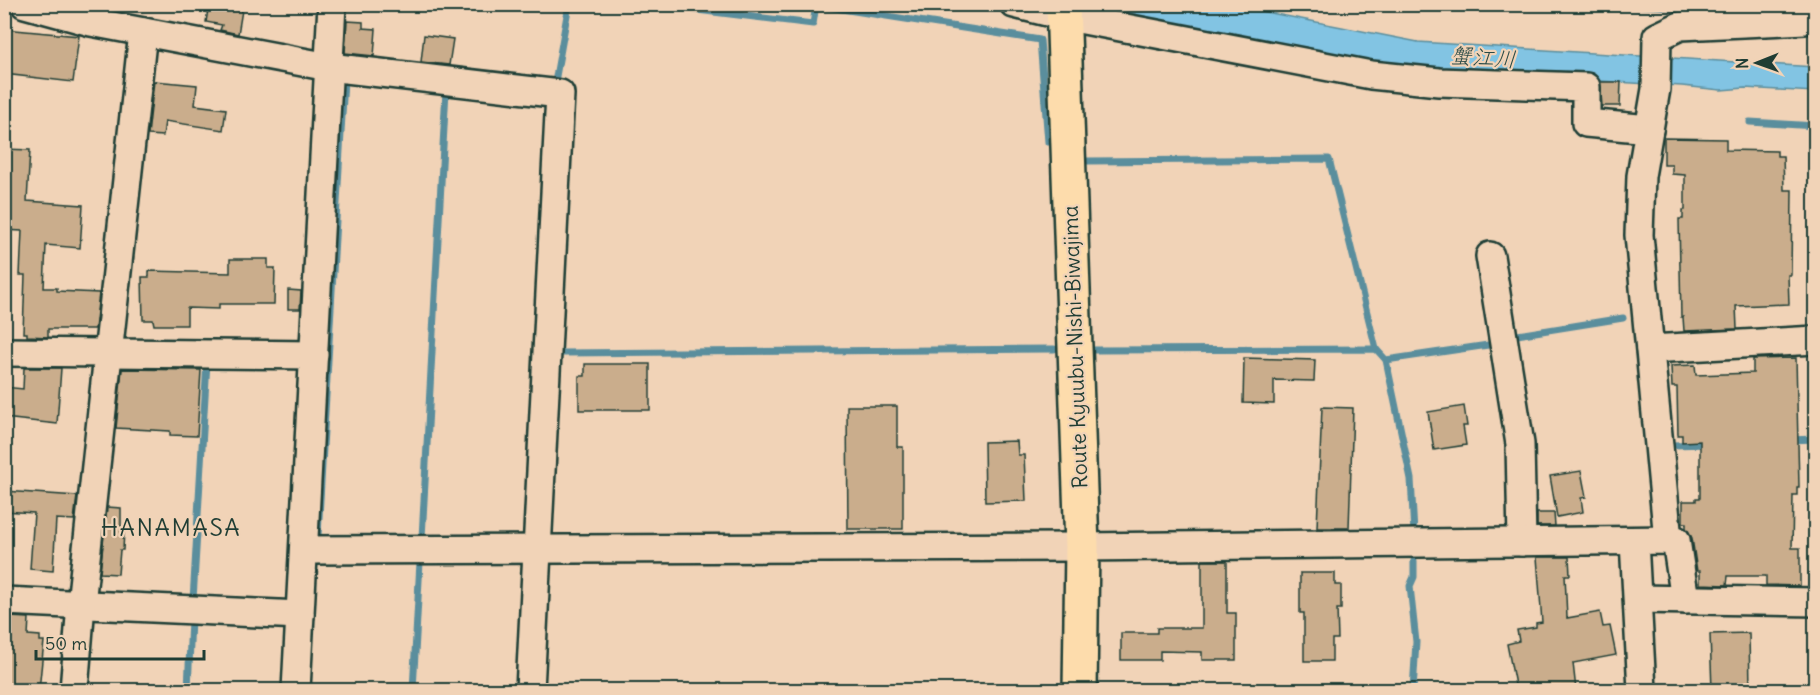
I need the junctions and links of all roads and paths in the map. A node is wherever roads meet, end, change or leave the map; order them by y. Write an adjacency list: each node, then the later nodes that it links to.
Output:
1 (25, 4): 6 (street)
2 (333, 4): 7 (street)
3 (1014, 4): 5 (street)
4 (1805, 4): 8 (street)
5 (1063, 10): 8 (street); 18 (main road, Route Kyuubu-Nishi-Biwajima)
6 (143, 32): 7 (street); 13 (street)
7 (329, 67): 14 (street); 20 (street)
8 (1649, 129): 11 (street)
9 (1490, 256): 17 (street)
10 (1815, 340): 11 (street)
11 (1650, 349): 15 (street)
12 (4, 352): 13 (street)
13 (108, 353): 14 (street); 25 (street)
14 (314, 355): 19 (street)
15 (1668, 540): 16 (street); 22 (street)
16 (1634, 541): 17 (street); 21 (street)
17 (1522, 542): 18 (street)
18 (1082, 547): 20 (street); 30 (main road, Route Kyuubu-Nishi-Biwajima)
19 (304, 550): 20 (street); 26 (street)
20 (537, 550): 29 (street)
21 (1638, 600): 22 (street); 31 (street)
22 (1685, 600): 24 (street)
23 (4, 601): 25 (street)
24 (1815, 602)
25 (81, 604): 26 (street); 27 (street)
26 (300, 615): 28 (street)
27 (74, 690)
28 (296, 690)
29 (530, 690)
30 (1080, 690)
31 (1642, 690)

